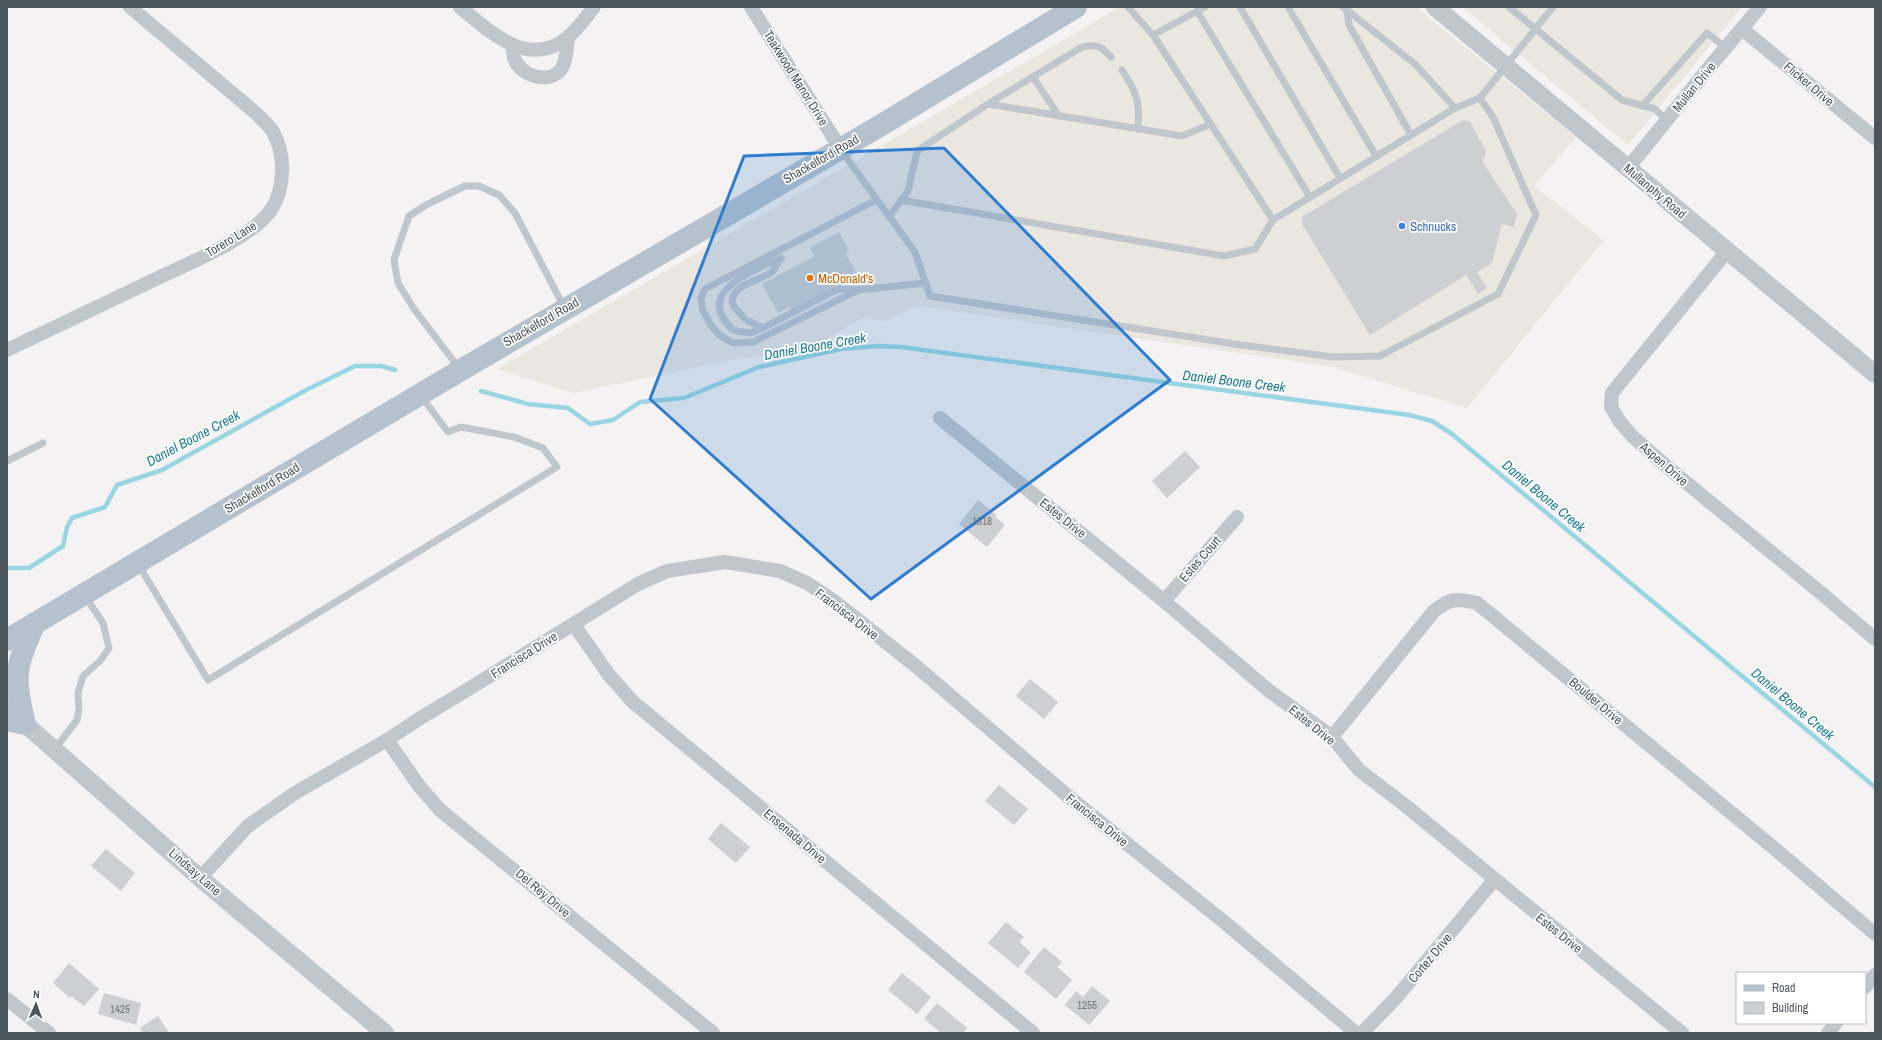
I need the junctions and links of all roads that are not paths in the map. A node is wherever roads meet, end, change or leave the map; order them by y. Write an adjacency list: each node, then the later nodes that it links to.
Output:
1 (130, 7): 52 (street, Torero Lane)
2 (460, 7): 20 (street)
3 (594, 7): 19 (street)
4 (751, 7): 36 (street, Teakwood Manor Drive)
5 (1076, 7): 36 (main road, Shackelford Road)
6 (1128, 7): 18 (lane)
7 (1205, 7): 15 (lane)
8 (1240, 7): 39 (lane)
9 (1288, 7): 37 (lane)
10 (1435, 7): 23 (street, Mullanphy Road)
11 (1509, 7): 16 (lane)
12 (1553, 7): 16 (lane)
13 (1760, 7): 17 (street, Mullan Drive)
14 (1345, 9): 29 (lane); 34 (lane)
15 (1197, 11): 18 (lane); 40 (lane)
16 (1536, 28): 23 (lane); 28 (lane)
17 (1742, 29): 21 (street, Mullan Drive); 35 (street, Flicker Drive)
18 (1153, 35): 32 (lane)
19 (568, 38): 20 (street); 20 (street)
20 (513, 46)
21 (1726, 48): 28 (lane); 31 (street, Mullan Drive)
22 (1111, 57): 25 (lane)
23 (1505, 66): 26 (lane); 38 (street, Mullanphy Road)
24 (1122, 70): 33 (lane)
25 (1033, 76): 27 (lane); 30 (lane)
26 (1480, 98): 29 (lane); 48 (lane)
27 (988, 104): 30 (lane); 42 (lane)
28 (1642, 106): 31 (lane)
29 (1455, 108): 34 (lane)
30 (1059, 116): 33 (lane)
31 (1667, 120): 38 (street, Mullan Drive)
32 (1211, 124): 33 (lane); 44 (lane)
33 (1138, 129)
34 (1411, 135): 37 (lane)
35 (1875, 138)
36 (840, 148): 41 (lane); 50 (main road, Shackelford Road)
37 (1376, 156): 39 (lane)
38 (1628, 168): 46 (street, Mullanphy Road)
39 (1340, 178): 40 (lane)
40 (1310, 197): 44 (lane)
41 (876, 200): 43 (lane); 45 (lane)
42 (901, 200): 43 (lane); 44 (lane)
43 (889, 217): 48 (lane)
44 (1273, 220)
45 (785, 247): 47 (lane); 49 (lane)
46 (1728, 251): 54 (street, Mullanphy Road); 66 (street, Aspen Drive)
47 (781, 259): 51 (lane); 51 (lane)
48 (926, 283): 49 (lane)
49 (858, 290): 51 (lane)
50 (565, 308): 53 (main road, Shackelford Road); 53 (lane)
51 (763, 328)
52 (7, 350)
53 (460, 370): 55 (main road, Shackelford Road)
54 (1875, 374)
55 (419, 394): 60 (main road, Shackelford Road); 60 (lane)
56 (940, 418): 62 (street, Estes Drive)
57 (43, 443): 58 (lane)
58 (7, 461)
59 (1237, 517): 62 (street, Estes Court)
60 (137, 562): 61 (main road, Shackelford Road)
61 (84, 594): 64 (main road, Shackelford Road); 72 (lane)
62 (1164, 601): 70 (street, Estes Drive)
63 (7, 623): 64 (main road)
64 (35, 623): 67 (main road, Shackelford Road); 69 (main road)
65 (574, 625): 71 (street, Francisca Drive); 83 (street, Ensenada Drive); 84 (street, Francisca Drive)
66 (1875, 639)
67 (7, 640)
68 (7, 708): 69 (street, Lindsay Lane)
69 (16, 722): 72 (street, Lindsay Lane)
70 (1332, 737): 74 (street, Estes Drive); 75 (street, Boulder Drive)
71 (387, 740): 73 (street, Francisca Drive); 82 (street, Del Rey Drive)
72 (54, 750): 73 (street, Lindsay Lane)
73 (200, 878): 81 (street, Lindsay Lane)
74 (1494, 880): 85 (street, Cortez Drive); 86 (street, Estes Drive)
75 (1875, 934)
76 (1875, 975): 77 (street)
77 (1866, 986)
78 (7, 999): 80 (street)
79 (1835, 1024): 87 (street)
80 (49, 1033)
81 (385, 1033)
82 (713, 1033)
83 (1033, 1033)
84 (1356, 1033)
85 (1362, 1033)
86 (1682, 1033)
87 (1828, 1033)

